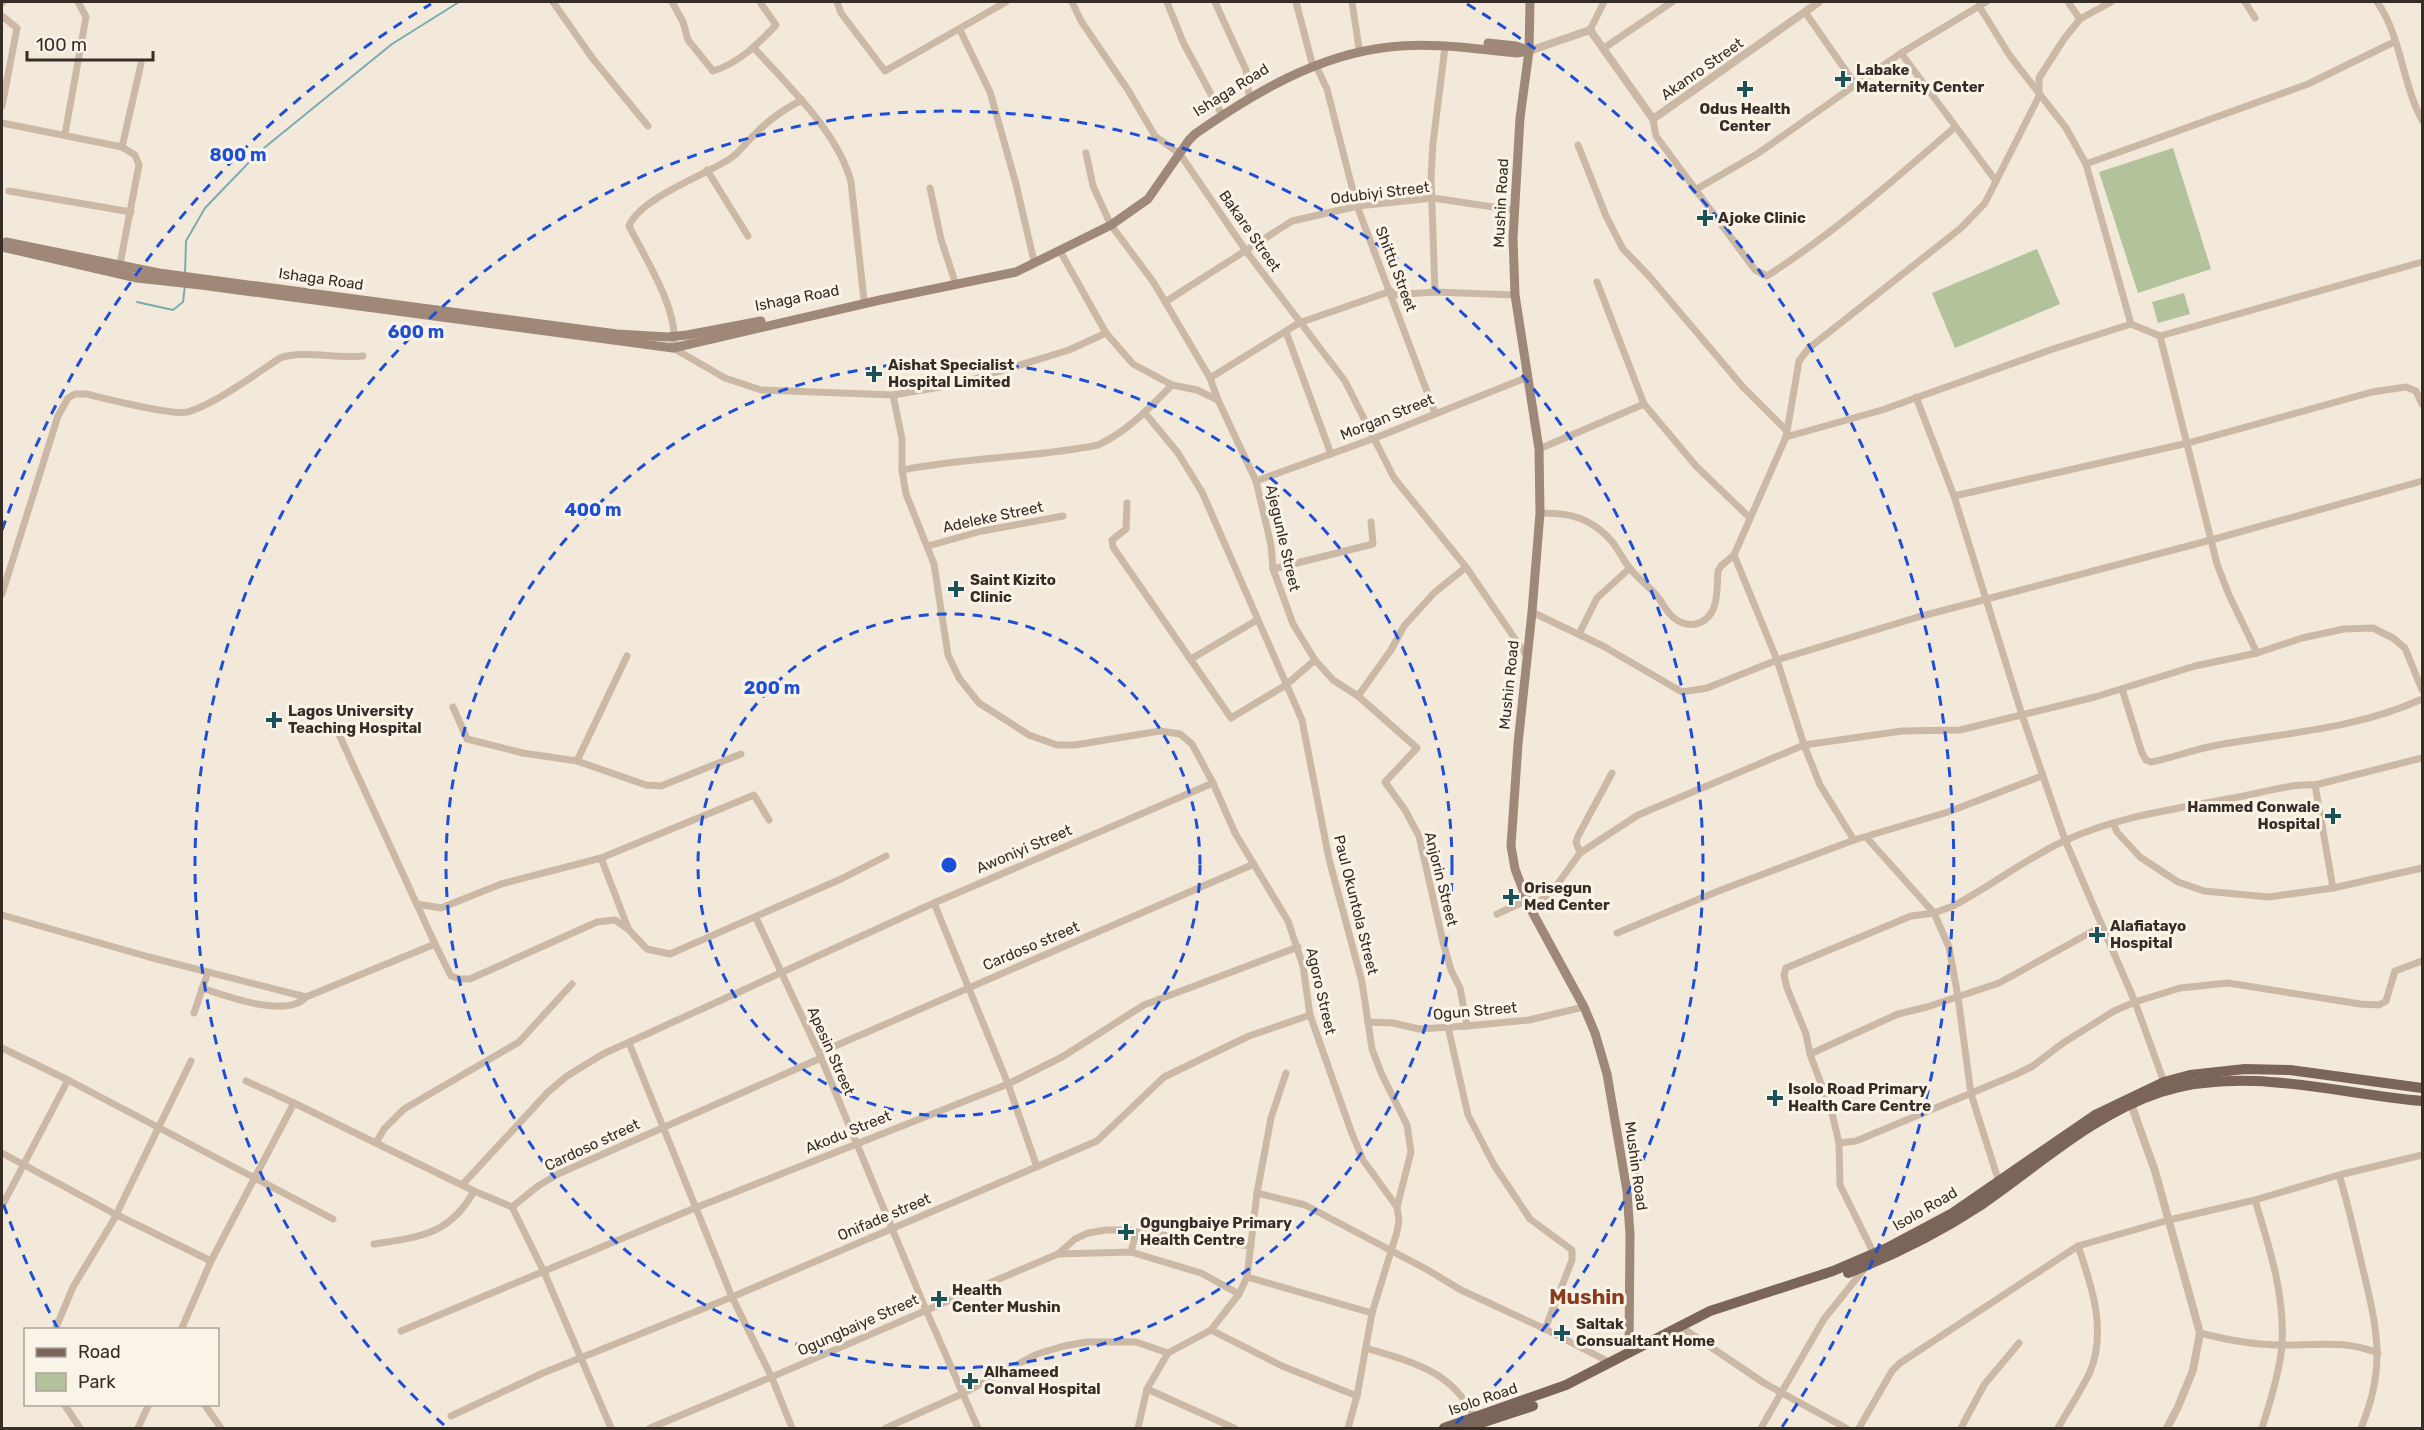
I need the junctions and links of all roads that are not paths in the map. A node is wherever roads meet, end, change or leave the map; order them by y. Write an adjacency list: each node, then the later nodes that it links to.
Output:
1 (78, 2): 47 (street)
2 (553, 2): 45 (street)
3 (672, 2): 29 (street)
4 (760, 2): 29 (street)
5 (837, 2): 25 (street)
6 (1006, 2): 25 (street)
7 (1072, 2): 51 (street, Bakare Street)
8 (1167, 2): 41 (street)
9 (1215, 2): 37 (street)
10 (1296, 2): 35 (street, Shittu Street)
11 (1352, 2): 30 (street)
12 (1530, 2): 32 (main road, Mushin Road)
13 (1604, 2): 26 (street)
14 (1672, 2): 31 (street)
15 (1819, 2): 21 (street, Akanro Street)
16 (2068, 2): 24 (street)
17 (2111, 2): 24 (street)
18 (2245, 2): 23 (street)
19 (2377, 2): 27 (street)
20 (1982, 4): 33 (street); 38 (street)
21 (1805, 12): 36 (street); 42 (street, Akanro Street)
22 (2, 16): 40 (street)
23 (2255, 18)
24 (2080, 19): 38 (street)
25 (960, 30): 68 (street)
26 (1590, 30): 31 (street, Akanro Street); 32 (street)
27 (2394, 42): 43 (street); 52 (street)
28 (1445, 46): 32 (main road, Ishaga Road); 35 (main road, Ishaga Road); 58 (street)
29 (754, 48): 39 (street)
30 (1359, 48): 32 (main road, Ishaga Road); 35 (main road, Ishaga Road)
31 (1604, 48): 42 (street, Akanro Street)
32 (1529, 51): 60 (main road, Mushin Road)
33 (1901, 53): 36 (street); 46 (street)
34 (141, 64): 49 (street)
35 (1314, 64): 37 (main road, Ishaga Road); 51 (main road, Ishaga Road); 59 (street, Shittu Street)
36 (1855, 84): 56 (street)
37 (1249, 96): 41 (main road, Ishaga Road)
38 (2039, 96): 52 (street); 54 (street)
39 (802, 100): 53 (street); 77 (street)
40 (2, 106)
41 (1221, 113): 51 (main road, Ishaga Road)
42 (1653, 119): 56 (street)
43 (2422, 120)
44 (2, 123): 47 (street)
45 (648, 126)
46 (1954, 128): 54 (street); 56 (street)
47 (65, 134): 49 (street)
48 (1578, 145): 97 (street)
49 (122, 147): 61 (street)
50 (1086, 153): 62 (street, Ajegunle Street)
51 (1177, 153): 62 (main road, Ishaga Road); 67 (street, Bakare Street)
52 (2086, 164): 80 (street)
53 (707, 170): 63 (street); 83 (street)
54 (1996, 181): 97 (street)
55 (930, 188): 71 (street)
56 (1695, 190)
57 (9, 191): 61 (street)
58 (1433, 198): 59 (street, Odubiyi Street); 60 (street, Odubiyi Street); 74 (street)
59 (1358, 206): 67 (street, Odubiyi Street); 75 (street, Shittu Street)
60 (1513, 210): 76 (main road, Mushin Road)
61 (131, 212): 70 (street)
62 (1110, 223): 66 (main road, Ishaga Road); 68 (main road, Ishaga Road); 78 (street, Ajegunle Street)
63 (748, 236)
64 (2, 241): 70 (main road, Ishaga Road)
65 (2, 247): 70 (main road, Ishaga Road)
66 (1060, 251): 82 (street); 85 (main road, Ishaga Road)
67 (1246, 251): 78 (street, Odubiyi Street); 79 (street, Bakare Street)
68 (1034, 261): 71 (main road, Ishaga Road)
69 (2422, 262): 84 (street)
70 (118, 270): 72 (main road, Ishaga Road)
71 (954, 279): 77 (main road, Ishaga Road)
72 (202, 281): 83 (main road, Ishaga Road); 85 (main road, Ishaga Road)
73 (1597, 282): 93 (street)
74 (1435, 292): 75 (street); 76 (street)
75 (1392, 293): 79 (street); 95 (street, Shittu Street)
76 (1515, 295): 87 (main road, Mushin Road)
77 (864, 300): 83 (main road, Ishaga Road)
78 (1165, 302): 88 (street, Ajegunle Street)
79 (1299, 323): 81 (street); 98 (street, Bakare Street)
80 (2131, 324): 84 (street); 91 (street)
81 (1286, 332): 88 (street); 101 (street)
82 (1106, 333): 89 (street); 90 (street)
83 (676, 336): 85 (street)
84 (2160, 336): 99 (street)
85 (673, 348): 90 (street)
86 (363, 356): 117 (street)
87 (1528, 377): 95 (street, Morgan Street); 100 (main road, Mushin Road)
88 (1210, 378): 92 (street, Ajegunle Street)
89 (1172, 385): 92 (street); 96 (street)
90 (893, 395): 102 (street, Agoro Street)
91 (1916, 396): 97 (street); 105 (street)
92 (1218, 400): 103 (street, Ajegunle Street)
93 (1644, 404): 100 (street); 109 (street)
94 (2422, 404): 99 (street)
95 (1435, 412): 98 (street, Morgan Street)
96 (1145, 413): 102 (street); 120 (street, Paul Okuntola Street)
97 (1787, 434): 109 (street)
98 (1375, 438): 101 (street, Morgan Street); 114 (street, Bakare Street)
99 (2188, 443): 105 (street); 111 (street)
100 (1539, 449): 107 (main road, Mushin Road)
101 (1331, 454): 103 (street, Morgan Street)
102 (902, 470): 112 (street, Agoro Street)
103 (1256, 481): 116 (street, Ajegunle Street)
104 (2422, 481): 111 (street)
105 (1954, 496): 118 (street)
106 (1127, 502): 125 (street)
107 (1540, 513): 115 (street); 119 (main road, Mushin Road)
108 (1063, 516): 112 (street, Adeleke Street)
109 (1750, 518): 113 (street)
110 (1371, 522): 116 (street)
111 (2211, 540): 118 (street); 122 (street)
112 (928, 546): 143 (street, Agoro Street)
113 (1734, 555): 115 (street); 127 (street)
114 (1466, 567): 123 (street, Bakare Street); 131 (street)
115 (1629, 568): 121 (street)
116 (1273, 569): 126 (street, Ajegunle Street)
117 (2, 594)
118 (1987, 600): 127 (street); 134 (street)
119 (1532, 612): 121 (street); 123 (main road, Mushin Road)
120 (1257, 620): 125 (street); 128 (street, Paul Okuntola Street)
121 (1579, 634): 127 (street)
122 (2257, 652): 129 (street); 130 (street)
123 (1526, 655): 158 (main road, Mushin Road)
124 (627, 656): 140 (street)
125 (1191, 659): 128 (street)
126 (1315, 660): 128 (street); 131 (street, Ajegunle Street)
127 (1777, 660): 137 (street)
128 (1286, 685): 180 (street, Paul Okuntola Street)
129 (2122, 689): 132 (street); 134 (street)
130 (2422, 690)
131 (1358, 696): 136 (street, Ajegunle Street)
132 (2422, 699)
133 (453, 707): 140 (street)
134 (2022, 715): 137 (street); 142 (street)
135 (336, 728): 157 (street)
136 (1397, 728): 181 (street, Anjorin Street)
137 (1804, 745): 148 (street); 150 (street)
138 (741, 754): 140 (street)
139 (2422, 758): 144 (street)
140 (577, 761)
141 (1612, 772): 150 (street)
142 (2042, 776): 147 (street); 149 (street)
143 (1213, 783): 153 (street, Agoro Street); 156 (street, Awoniyi Street)
144 (2315, 785): 146 (street); 155 (street)
145 (769, 820): 152 (street)
146 (2113, 823): 149 (street); 155 (street)
147 (1867, 838): 148 (street); 159 (street)
148 (1854, 840): 165 (street)
149 (2065, 840): 159 (street); 163 (street)
150 (1580, 853): 158 (street)
151 (886, 856): 162 (street)
152 (601, 858): 157 (street); 164 (street)
153 (1254, 864): 167 (street, Agoro Street); 173 (street, Cardoso street)
154 (2422, 868): 155 (street)
155 (2333, 888)
156 (934, 903): 170 (street, Awoniyi Street); 173 (street)
157 (417, 904): 166 (street)
158 (1528, 904): 160 (street); 177 (main road, Mushin Road)
159 (1934, 912): 175 (street); 185 (street)
160 (1497, 914)
161 (2, 915): 169 (street)
162 (756, 918): 164 (street); 170 (street, Apesin Street)
163 (2102, 926): 175 (street); 176 (street)
164 (628, 928): 166 (street)
165 (1617, 933)
166 (435, 944): 174 (street)
167 (1298, 947): 179 (street, Agoro Street); 193 (street, Akodu Street)
168 (2422, 961): 176 (street)
169 (208, 972): 172 (street); 174 (street)
170 (781, 973): 183 (street, Awoniyi Street); 186 (street, Apesin Street)
171 (572, 984): 202 (street)
172 (202, 988): 174 (street); 178 (street)
173 (969, 988): 186 (street, Cardoso street); 193 (street)
174 (306, 997)
175 (1958, 997): 185 (street); 196 (street)
176 (2135, 1002): 192 (street); 196 (street)
177 (1584, 1007): 181 (street, Ogun Street); 252 (main road, Mushin Road)
178 (194, 1013)
179 (1310, 1015): 209 (street, Onifade street); 218 (street, Agoro Street)
180 (1368, 1022): 182 (street, Ogun Street); 218 (street, Paul Okuntola Street)
181 (1467, 1026): 182 (street, Ogun Street)
182 (1448, 1027): 243 (street)
183 (629, 1043): 200 (street); 213 (street, Awoniyi Street)
184 (2, 1048): 190 (street)
185 (1809, 1054): 204 (street)
186 (820, 1056): 200 (street, Cardoso street); 203 (street, Apesin Street)
187 (191, 1061): 201 (street)
188 (2301, 1072): 192 (main road, Isolo Road); 194 (main road); 195 (main road, Isolo Road)
189 (1286, 1073): 215 (street)
190 (68, 1080): 201 (street); 208 (street)
191 (246, 1081): 198 (street)
192 (2164, 1082): 207 (main road, Isolo Road)
193 (1008, 1084): 203 (street, Akodu Street); 209 (street)
194 (2300, 1085): 197 (main road, Isolo Road); 199 (main road, Isolo Road)
195 (2422, 1088)
196 (1971, 1094): 204 (street); 212 (street)
197 (2422, 1101)
198 (294, 1103): 202 (street); 211 (street)
199 (2131, 1104): 207 (main road, Isolo Road); 223 (street)
200 (662, 1126): 219 (street, Cardoso street); 220 (street)
201 (158, 1129): 211 (street); 221 (street)
202 (376, 1143): 213 (street)
203 (857, 1143): 220 (street, Akodu Street); 224 (street, Apesin Street)
204 (1839, 1143): 232 (street)
205 (2, 1153): 208 (street)
206 (2422, 1155): 210 (street)
207 (2039, 1158): 212 (main road, Isolo Road); 234 (main road, Isolo Road)
208 (22, 1164): 217 (street); 221 (street)
209 (1037, 1167): 224 (street, Onifade street)
210 (2339, 1175): 216 (street); 253 (street)
211 (255, 1176): 222 (street); 233 (street)
212 (1999, 1182): 232 (main road, Isolo Road)
213 (463, 1184): 214 (street)
214 (474, 1191): 219 (street); 226 (street)
215 (1257, 1193): 227 (street); 229 (street)
216 (2255, 1200): 223 (street); 249 (street)
217 (2, 1206)
218 (1397, 1206): 229 (street, Paul Okuntola Street)
219 (512, 1207): 235 (street)
220 (695, 1208): 235 (street, Akodu Street); 238 (street)
221 (115, 1214): 233 (street); 241 (street)
222 (333, 1219)
223 (2169, 1220): 228 (street); 247 (street)
224 (892, 1228): 238 (street, Onifade street); 239 (street, Apesin Street)
225 (1136, 1232): 227 (street, Ogungbaiye Street); 230 (street); 231 (street, Ogungbaiye Street)
226 (374, 1244)
227 (1251, 1246): 236 (street)
228 (2078, 1246): 281 (street); 283 (street)
229 (1391, 1250): 240 (street, Paul Okuntola Street); 243 (street)
230 (1131, 1252): 231 (street); 237 (street)
231 (1058, 1254): 239 (street, Ogungbaiye Street)
232 (1874, 1254): 252 (main road, Isolo Road)
233 (211, 1261): 242 (street)
234 (1867, 1266): 244 (main road, Isolo Road); 258 (street)
235 (544, 1272): 246 (street, Akodu Street); 254 (street)
236 (1247, 1277): 237 (street); 240 (street)
237 (1239, 1294): 245 (street)
238 (732, 1297): 254 (street, Onifade street); 256 (street)
239 (926, 1310): 256 (street, Ogungbaiye Street); 259 (street, Apesin Street)
240 (1372, 1313): 250 (street, Paul Okuntola Street)
241 (55, 1328)
242 (181, 1328)
243 (1545, 1329): 255 (street)
244 (1684, 1329): 258 (street); 278 (main road, Isolo Road)
245 (1211, 1330): 251 (street); 260 (street)
246 (401, 1331)
247 (2200, 1333): 249 (street); 284 (street)
248 (2019, 1343): 282 (street)
249 (2283, 1345): 253 (street); 285 (street)
250 (1366, 1348): 260 (street, Paul Okuntola Street); 265 (street)
251 (1168, 1353): 257 (street); 259 (street)
252 (1629, 1353): 255 (main road, Isolo Road)
253 (2378, 1353): 286 (street)
254 (580, 1358): 264 (street, Onifade street); 269 (street)
255 (1611, 1363): 265 (main road, Isolo Road)
256 (772, 1378): 270 (street, Ogungbaiye Street); 271 (street)
257 (1147, 1389): 274 (street); 275 (street)
258 (1781, 1391): 279 (street); 280 (street)
259 (964, 1393): 272 (street); 273 (street, Apesin Street)
260 (1357, 1396): 276 (street, Paul Okuntola Street)
261 (65, 1406): 266 (street)
262 (148, 1406): 267 (street)
263 (205, 1406): 268 (street)
264 (451, 1416)
265 (1474, 1417): 277 (main road, Isolo Road)
266 (80, 1428)
267 (138, 1428)
268 (221, 1428)
269 (611, 1428)
270 (650, 1428)
271 (792, 1428)
272 (886, 1428)
273 (978, 1428)
274 (1138, 1428)
275 (1234, 1428)
276 (1348, 1428)
277 (1444, 1428)
278 (1466, 1428)
279 (1761, 1428)
280 (1846, 1428)
281 (1859, 1428)
282 (1961, 1428)
283 (2058, 1428)
284 (2167, 1428)
285 (2262, 1428)
286 (2361, 1428)

